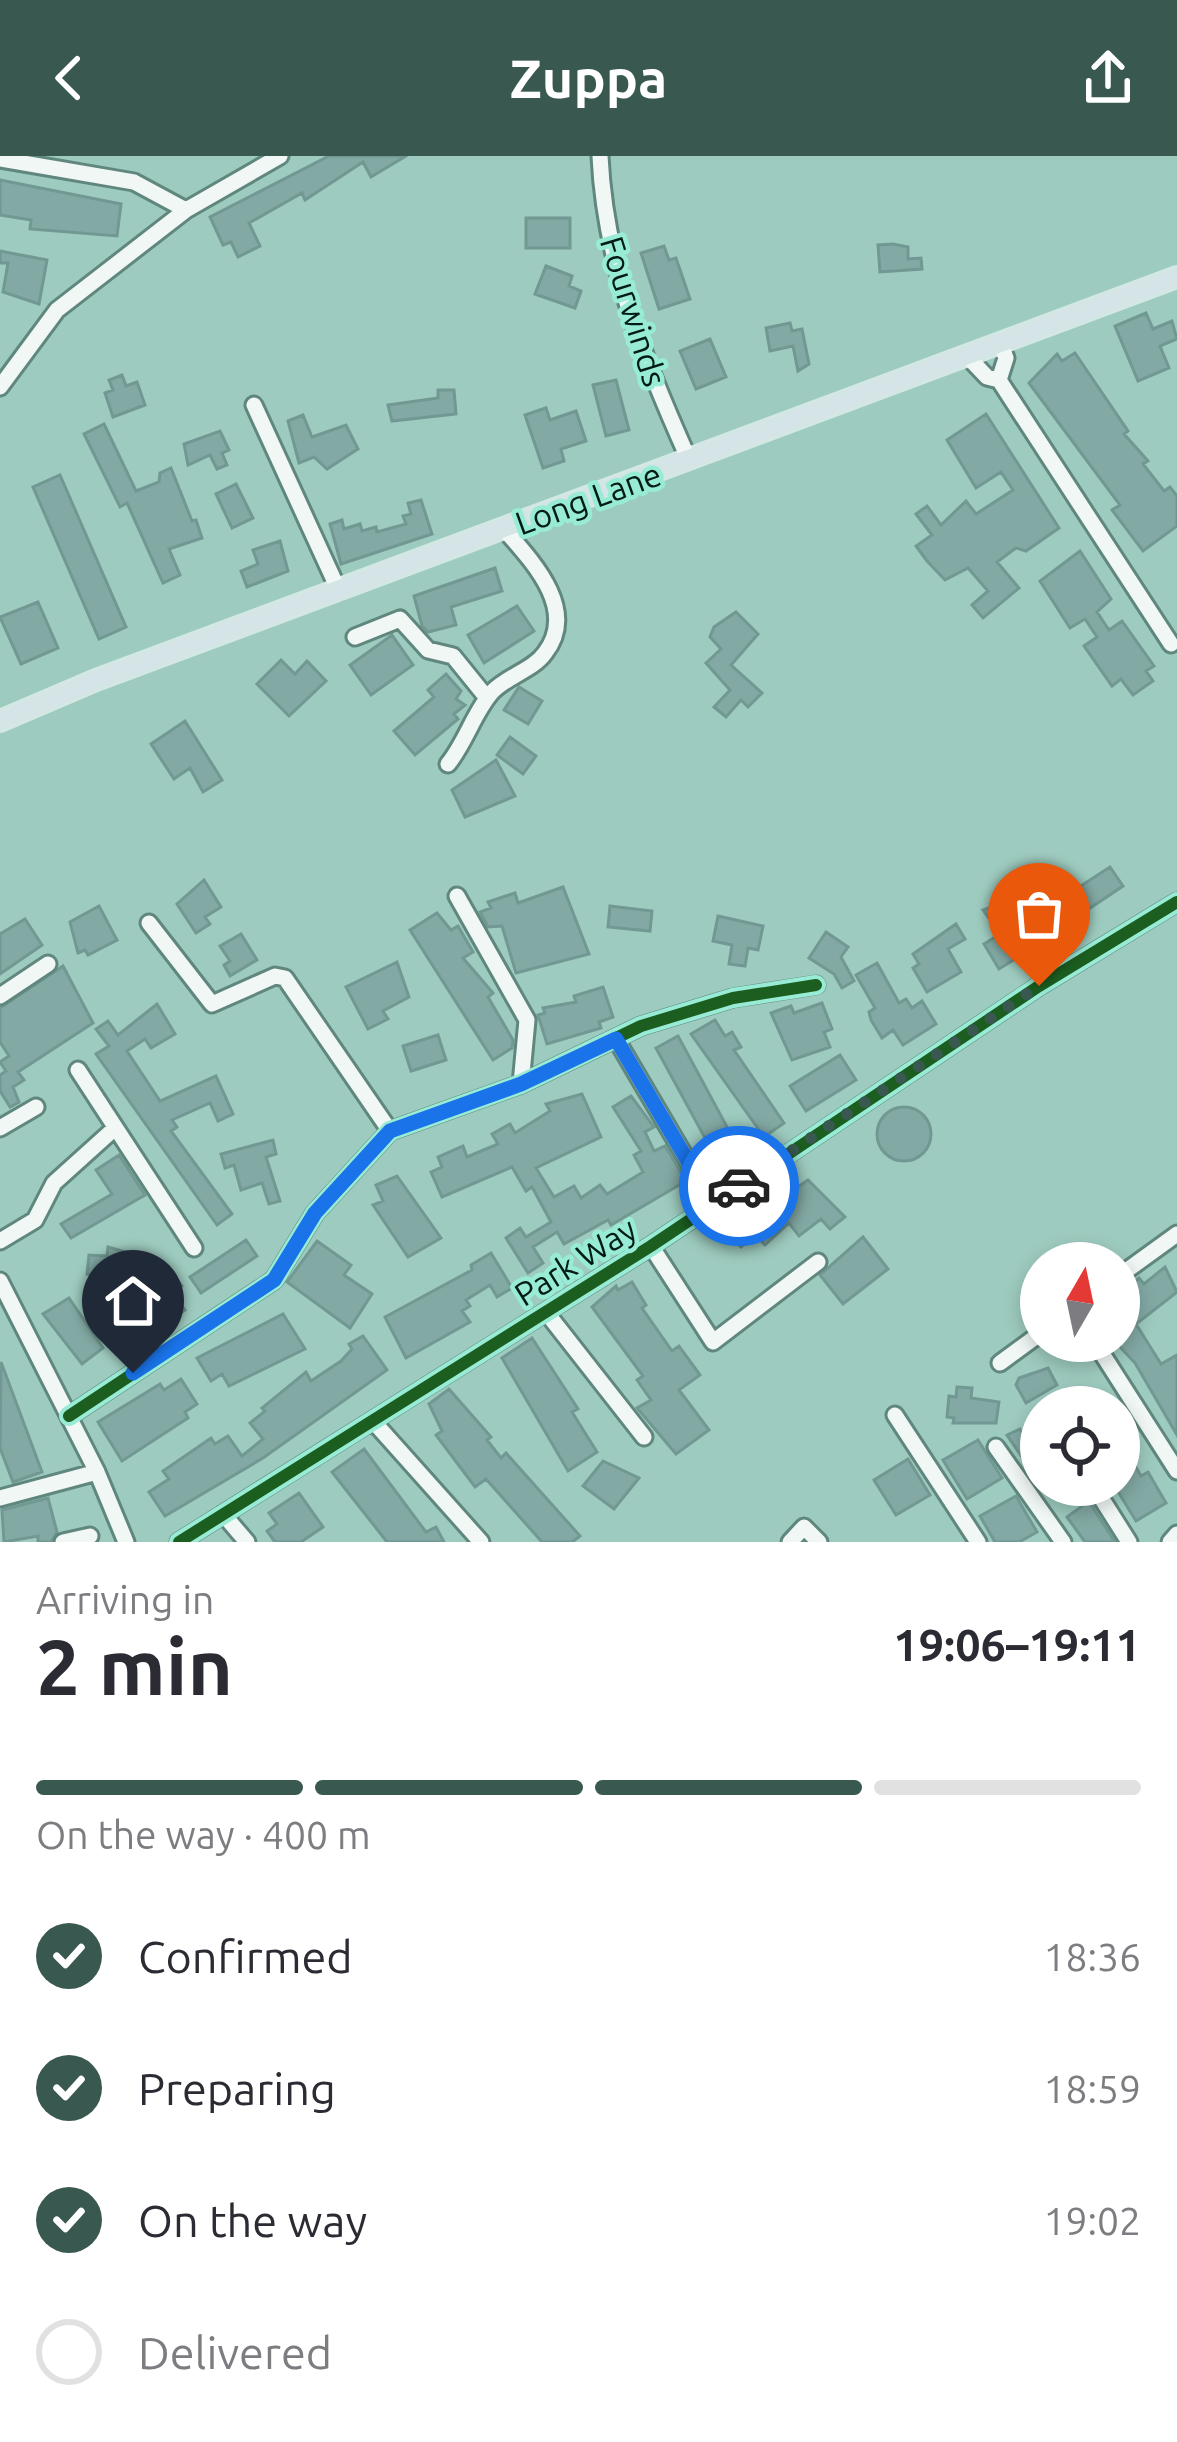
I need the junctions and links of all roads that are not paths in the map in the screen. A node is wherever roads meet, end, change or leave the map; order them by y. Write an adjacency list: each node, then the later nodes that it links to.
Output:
1 (280, 156): 4 (street)
2 (600, 156): 11 (street, Fourwinds)
3 (0, 159): 4 (street)
4 (186, 210): 9 (street)
5 (1177, 277): 6 (main road, Long Lane)
6 (1001, 344): 7 (main road, Long Lane); 8 (street)
7 (968, 357): 8 (street); 11 (main road, Long Lane)
8 (999, 380): 15 (street)
9 (0, 387)
10 (254, 405): 13 (street)
11 (689, 460): 12 (main road, Long Lane)
12 (504, 529): 13 (main road, Long Lane); 16 (street)
13 (339, 591): 17 (main road, Long Lane)
14 (356, 638): 16 (street)
15 (1171, 644)
16 (487, 698): 18 (street)
17 (0, 721)
18 (448, 764)
19 (457, 896): 27 (street)
20 (1177, 902): 32 (street, Park Way)
21 (149, 923): 31 (street)
22 (48, 964): 24 (street)
23 (816, 985): 25 (street)
24 (0, 995)
25 (616, 1039): 27 (street); 32 (street)
26 (78, 1070): 30 (street)
27 (521, 1084): 31 (street)
28 (36, 1107): 29 (street)
29 (0, 1128)
30 (115, 1128): 34 (street); 36 (street)
31 (390, 1131): 45 (street)
32 (713, 1204): 35 (street, Park Way)
33 (1177, 1234): 37 (street)
34 (0, 1241)
35 (651, 1246): 38 (street); 40 (street, Park Way)
36 (194, 1248)
37 (1140, 1261)
38 (818, 1262)
39 (0, 1281): 45 (street)
40 (546, 1312): 46 (street, Park Way); 47 (street)
41 (1020, 1348): 43 (street)
42 (1107, 1362): 49 (street)
43 (1000, 1363)
44 (895, 1415): 63 (street)
45 (69, 1416): 50 (street)
46 (373, 1420): 53 (street, Park Way); 60 (street)
47 (644, 1437)
48 (996, 1447): 64 (street)
49 (1177, 1471)
50 (97, 1472): 51 (street); 57 (street)
51 (0, 1498)
52 (1106, 1506): 65 (street)
53 (223, 1514): 58 (street, Park Way); 59 (street)
54 (1177, 1534): 66 (street)
55 (91, 1535): 56 (street)
56 (64, 1542)
57 (125, 1542)
58 (179, 1542)
59 (247, 1542)
60 (481, 1542)
61 (790, 1542): 62 (street)
62 (819, 1542)
63 (978, 1542)
64 (1064, 1542)
65 (1129, 1542)
66 (1170, 1542)

